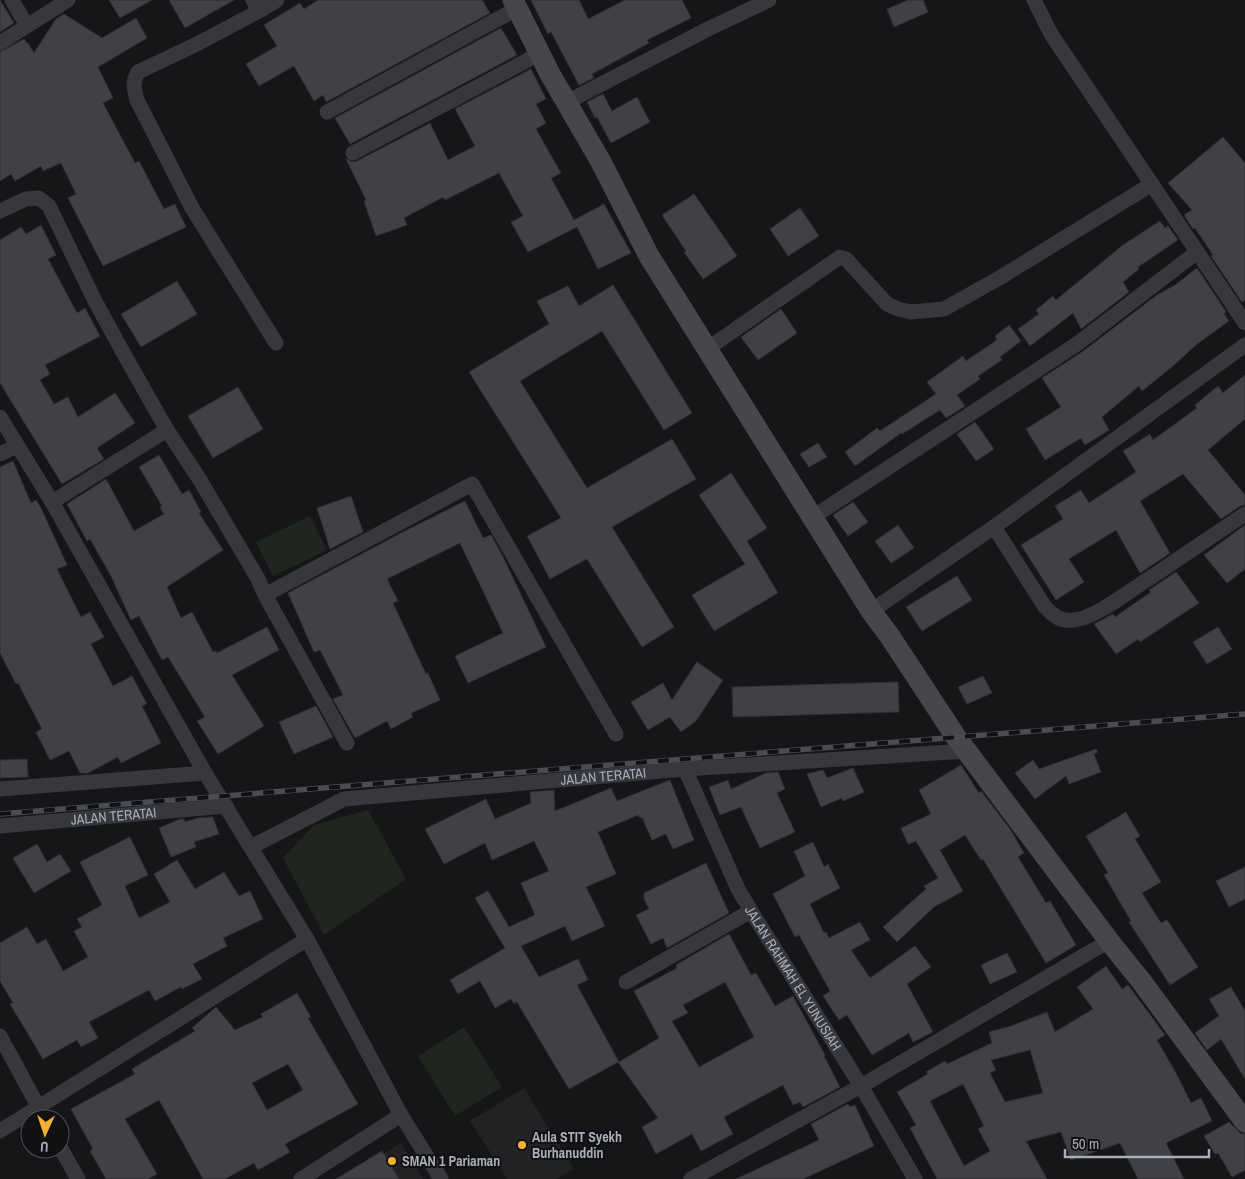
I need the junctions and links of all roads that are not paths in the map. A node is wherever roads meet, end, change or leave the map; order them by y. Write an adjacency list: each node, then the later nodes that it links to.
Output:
1 (12, 0): 8 (street)
2 (68, 0): 8 (street)
3 (277, 0): 7 (street)
4 (769, 0): 11 (street)
5 (1034, 0): 14 (street)
6 (515, 4): 10 (street); 12 (street)
7 (256, 5): 18 (street)
8 (27, 26): 9 (street)
9 (0, 43)
10 (539, 54): 11 (street); 13 (street)
11 (565, 103): 20 (street)
12 (327, 112)
13 (353, 154)
14 (1152, 184): 16 (street); 20 (street)
15 (0, 211): 22 (street)
16 (1197, 252): 17 (street); 27 (street)
17 (1245, 324)
18 (276, 343)
19 (1245, 345): 28 (street)
20 (707, 349): 27 (street)
21 (0, 417): 23 (street)
22 (167, 430): 25 (street); 29 (street)
23 (17, 446): 24 (street); 25 (street)
24 (0, 454)
25 (52, 502): 35 (street)
26 (1245, 514): 28 (street)
27 (813, 516): 30 (street)
28 (994, 527): 30 (street)
29 (265, 595): 31 (street); 32 (street)
30 (871, 611): 33 (street)
31 (616, 734)
32 (347, 744)
33 (967, 751): 34 (street, JALAN TERATAI); 42 (street)
34 (685, 770): 39 (street, JALAN TERATAI); 40 (street, JALAN RAHMAH EL YUNUSIAH)
35 (205, 773): 36 (street); 37 (street)
36 (0, 789)
37 (226, 806): 38 (street, JALAN TERATAI); 39 (street)
38 (0, 826)
39 (251, 847): 41 (street)
40 (750, 911): 43 (street); 45 (street, JALAN RAHMAH EL YUNUSIAH)
41 (307, 939): 47 (street); 48 (street)
42 (1109, 941): 45 (street); 50 (street)
43 (626, 982)
44 (0, 1036): 46 (street)
45 (861, 1086): 56 (street); 57 (street, JALAN RAHMAH EL YUNUSIAH)
46 (39, 1109)
47 (47, 1109)
48 (401, 1115): 54 (street); 55 (street)
49 (20, 1122): 51 (street)
50 (1245, 1122)
51 (0, 1131)
52 (67, 1159): 53 (street)
53 (78, 1179)
54 (301, 1179)
55 (441, 1179)
56 (691, 1179)
57 (915, 1179)

